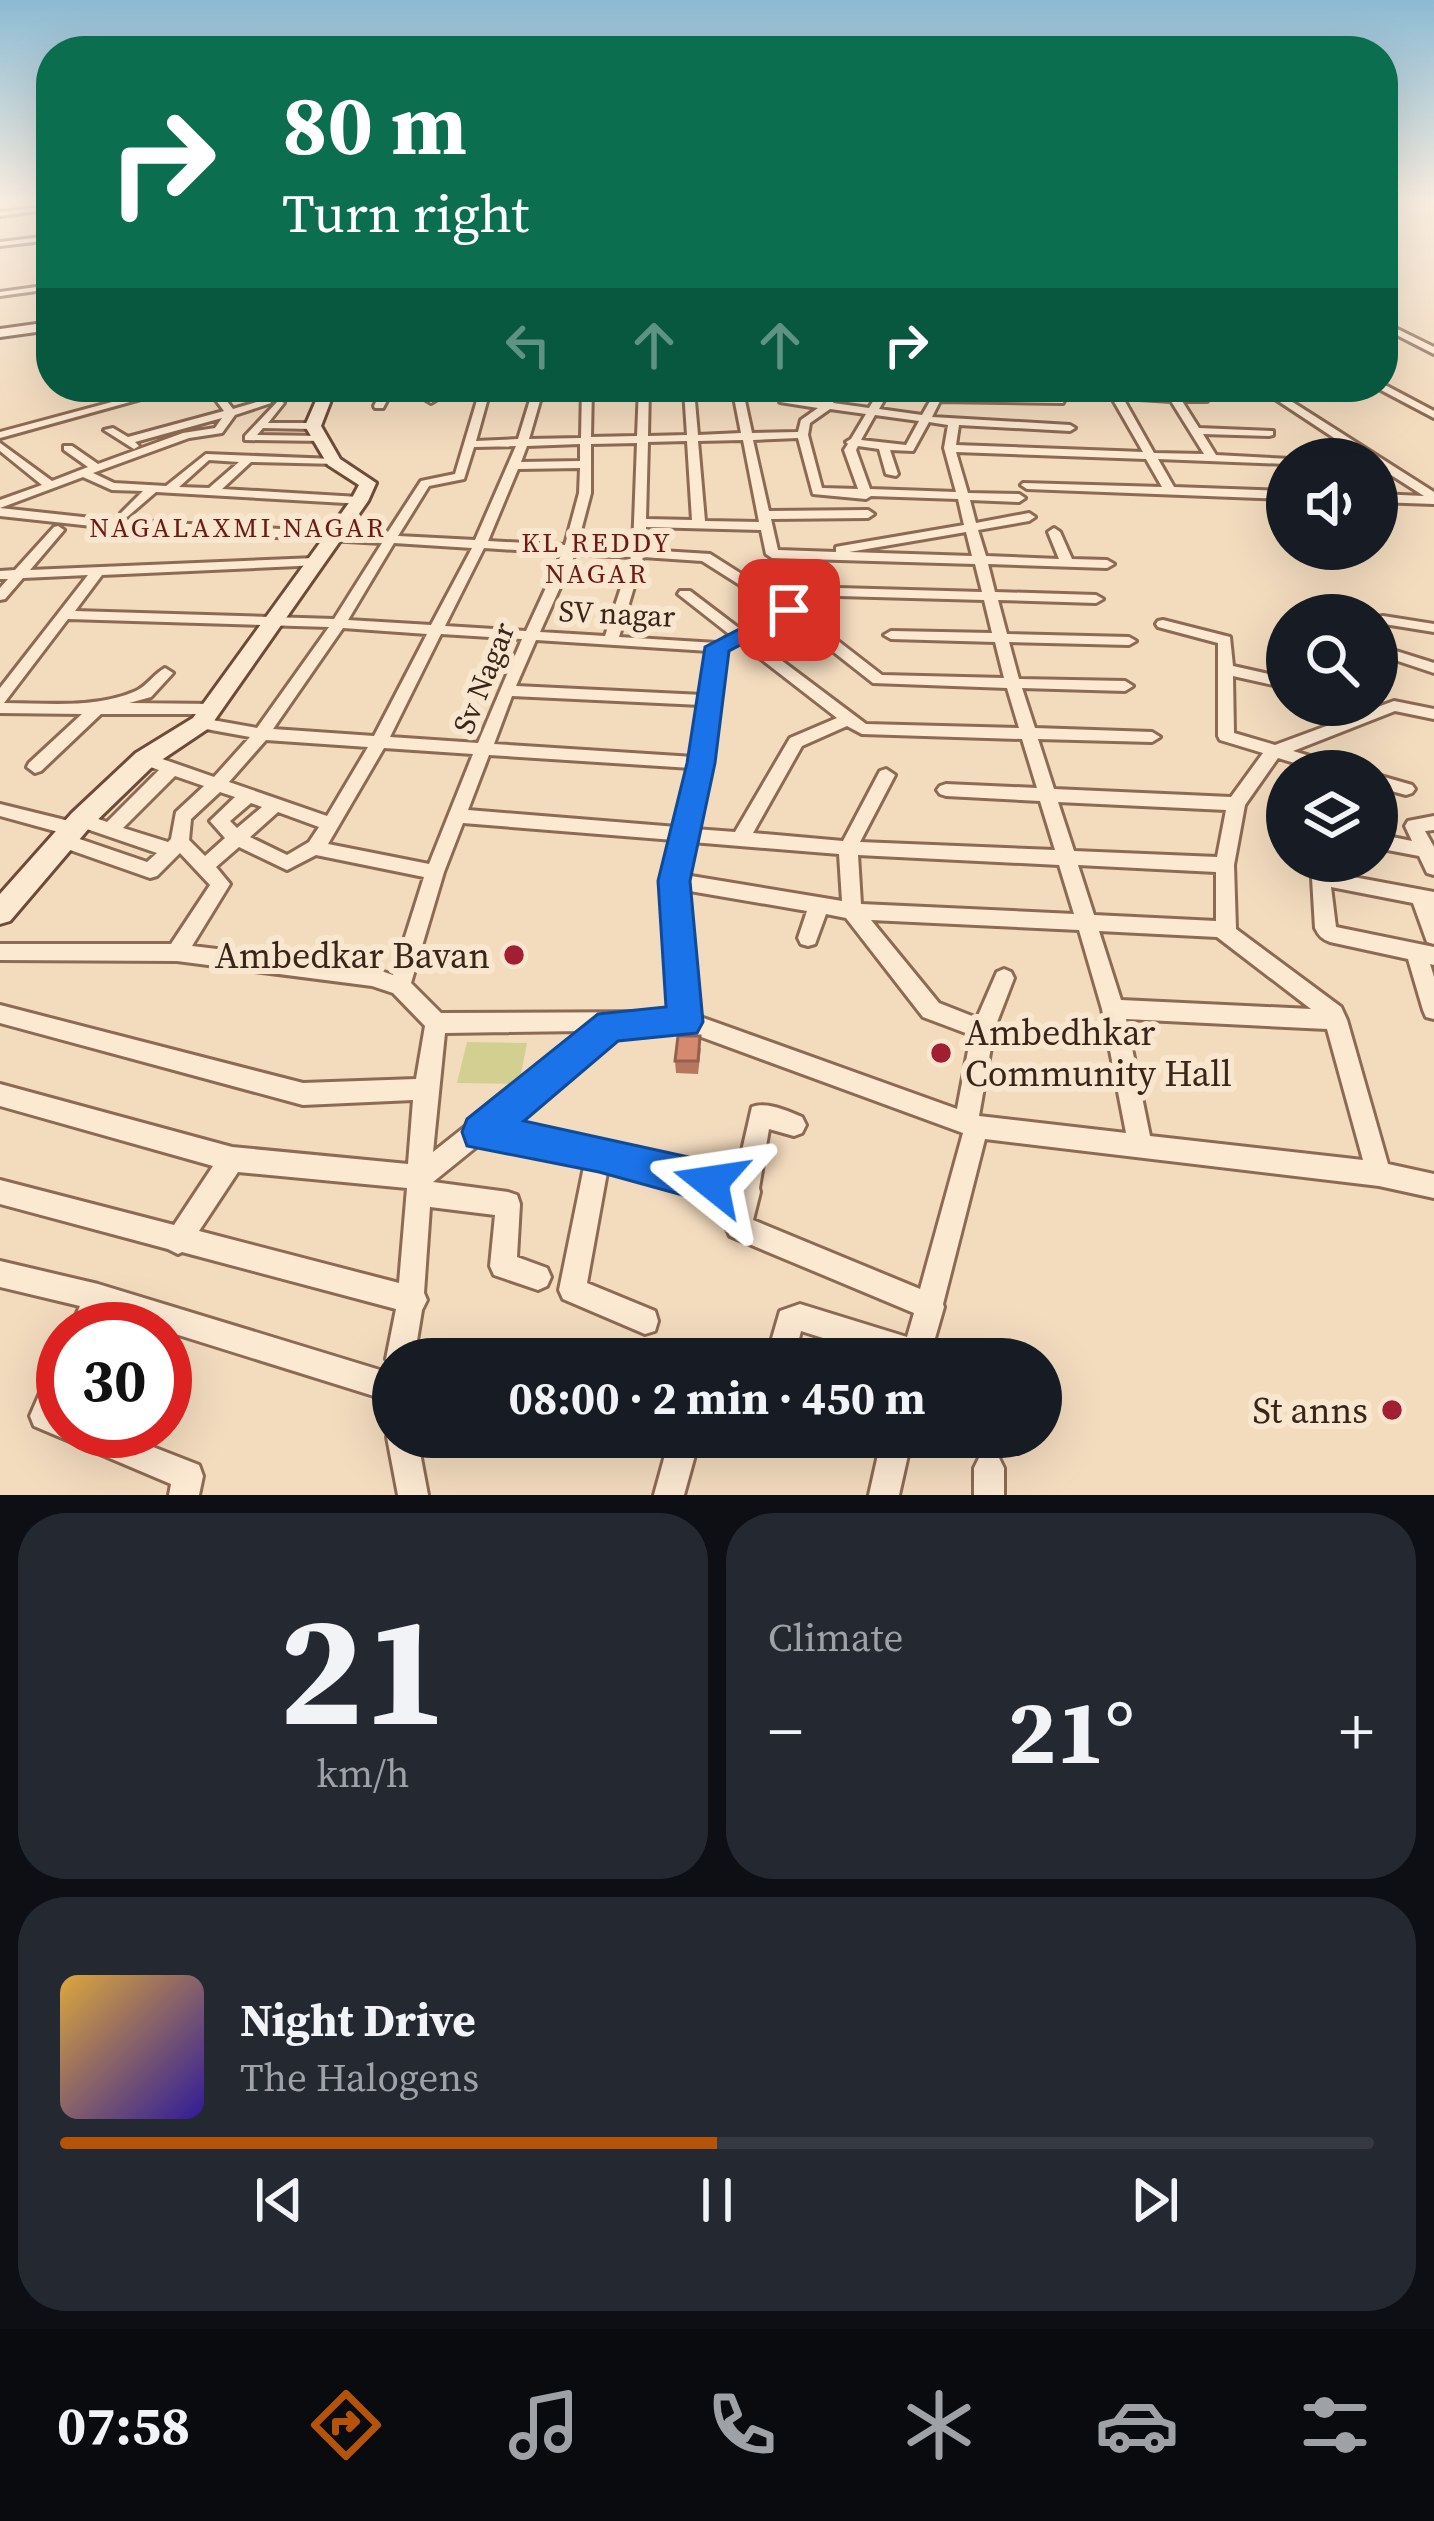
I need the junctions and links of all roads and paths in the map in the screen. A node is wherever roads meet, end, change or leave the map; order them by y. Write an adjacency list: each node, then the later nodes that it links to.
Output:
1 (36, 289): 2 (street)
2 (0, 293)
3 (36, 327): 4 (street)
4 (0, 332)
5 (1398, 333): 6 (street)
6 (1434, 351)
7 (1398, 395): 32 (street)
8 (123, 402): 41 (street)
9 (219, 402): 30 (street)
10 (265, 402): 30 (street)
11 (325, 402): 39 (street)
12 (381, 402): 28 (street)
13 (481, 402): 52 (street)
14 (535, 402): 50 (street)
15 (586, 402): 48 (street, Sv Nagar)
16 (644, 402): 47 (street)
17 (689, 402): 44 (street)
18 (739, 402): 43 (street)
19 (798, 402): 29 (street)
20 (829, 402): 29 (street)
21 (878, 402): 31 (street)
22 (934, 402): 33 (street)
23 (1059, 402): 36 (street)
24 (1120, 402): 59 (street)
25 (1178, 402): 38 (street)
26 (1285, 402): 45 (street)
27 (280, 404): 46 (street)
28 (379, 406)
29 (826, 406): 31 (street); 42 (street)
30 (224, 411): 49 (street); 57 (street)
31 (871, 413): 33 (street); 51 (street)
32 (1434, 415)
33 (922, 419): 34 (street); 55 (street)
34 (955, 422): 36 (street); 56 (street)
35 (266, 426): 39 (street)
36 (1070, 428): 58 (street)
37 (109, 430): 49 (street)
38 (1196, 430): 40 (street); 60 (street)
39 (316, 433): 46 (street); 64 (street)
40 (1269, 434)
41 (0, 435)
42 (803, 435): 43 (street); 77 (street)
43 (744, 436): 44 (street); 87 (street)
44 (691, 438): 47 (street); 89 (street)
45 (1341, 438)
46 (249, 439): 61 (street)
47 (644, 439): 48 (street); 88 (street)
48 (585, 440): 50 (street); 65 (street, Sv Nagar)
49 (127, 441): 57 (street)
50 (526, 442): 52 (street); 66 (street)
51 (851, 442): 55 (street); 77 (street)
52 (468, 444): 94 (street)
53 (0, 446): 71 (street)
54 (68, 448): 67 (street)
55 (884, 448): 68 (street)
56 (950, 448): 58 (street); 79 (street)
57 (144, 453): 67 (street)
58 (1079, 453): 59 (street)
59 (1148, 456): 60 (street); 74 (street)
60 (1212, 458): 63 (street)
61 (230, 459): 62 (street); 73 (street)
62 (247, 460): 64 (street); 75 (street)
63 (1266, 460)
64 (334, 462): 82 (street)
65 (585, 464): 66 (street); 97 (street, Sv Nagar)
66 (516, 466): 96 (street)
67 (92, 471): 71 (street); 72 (street)
68 (892, 474)
69 (1398, 475): 81 (street)
70 (277, 478): 78 (street)
71 (51, 486): 83 (street)
72 (153, 489): 73 (street); 84 (street)
73 (168, 490): 75 (street)
74 (1170, 490): 76 (street); 79 (street)
75 (212, 493): 78 (street)
76 (1266, 494)
77 (866, 495): 79 (street)
78 (262, 496): 82 (street)
79 (963, 497): 90 (street)
80 (1398, 498): 81 (street)
81 (1434, 499)
82 (359, 501): 93 (street)
83 (0, 511): 93 (street)
84 (128, 513)
85 (868, 514): 87 (street)
86 (1029, 517): 90 (street)
87 (765, 520): 89 (street); 99 (street)
88 (643, 523): 89 (street); 98 (street)
89 (699, 525)
90 (973, 525): 95 (street); 102 (street)
91 (58, 530): 107 (street)
92 (1054, 532): 103 (street)
93 (335, 537): 94 (street); 101 (street)
94 (389, 538): 96 (street); 120 (street)
95 (898, 538): 99 (street); 100 (street)
96 (483, 543): 97 (street); 121 (street)
97 (570, 550): 98 (street); 124 (street, Sv Nagar)
98 (640, 551): 114 (street); 125 (street)
99 (811, 557): 100 (street)
100 (914, 560): 102 (street)
101 (315, 562): 105 (street); 116 (street)
102 (982, 562): 103 (street); 112 (street)
103 (1067, 563): 104 (street)
104 (1107, 564)
105 (98, 571): 107 (street); 115 (street)
106 (0, 574): 107 (street)
107 (19, 574): 111 (street)
108 (802, 591): 110 (street)
109 (685, 594): 122 (street)
110 (821, 594): 112 (street); 114 (street)
111 (0, 596)
112 (993, 598): 113 (street); 126 (street)
113 (1096, 599)
114 (789, 610): 122 (street); 134 (street)
115 (65, 615): 116 (street, SV nagar); 138 (street)
116 (277, 620): 120 (street, SV nagar); 142 (street)
117 (1398, 620): 118 (street)
118 (1431, 621)
119 (1163, 623): 131 (street)
120 (335, 626): 121 (street, SV nagar); 145 (street)
121 (435, 631): 124 (street, SV nagar); 148 (street)
122 (738, 634): 128 (street); 143 (street)
123 (891, 635): 126 (street)
124 (529, 637): 125 (street, SV nagar); 136 (street, Sv Nagar)
125 (611, 640): 128 (street, SV nagar)
126 (1003, 640): 127 (street); 134 (street)
127 (1130, 641)
128 (717, 647): 137 (street, SV nagar)
129 (1398, 656): 130 (street)
130 (1434, 668)
131 (1228, 670): 133 (street); 150 (street)
132 (165, 673): 140 (street)
133 (1266, 678)
134 (1013, 683): 135 (street); 146 (street)
135 (1125, 686)
136 (506, 691): 137 (street); 149 (street, Sv Nagar)
137 (710, 700): 154 (street, SV nagar)
138 (0, 704): 140 (street)
139 (1398, 707): 141 (street)
140 (98, 708): 142 (street); 155 (street)
141 (1434, 714)
142 (207, 716): 145 (street); 152 (street)
143 (848, 719): 146 (street); 174 (street)
144 (1334, 726): 151 (street)
145 (261, 734): 148 (street); 158 (street)
146 (1029, 734): 147 (street); 162 (street)
147 (1152, 737)
148 (380, 741): 149 (street); 168 (street)
149 (485, 748): 154 (street); 167 (street, Sv Nagar)
150 (1267, 750)
151 (1278, 750)
152 (145, 759): 156 (street); 171 (street)
153 (1266, 762): 164 (street)
154 (701, 763): 172 (street, SV nagar)
155 (35, 767)
156 (170, 770): 158 (street); 170 (street)
157 (886, 775): 177 (street)
158 (218, 787): 163 (street); 175 (street)
159 (1398, 787): 160 (street)
160 (1406, 789)
161 (946, 790): 162 (street)
162 (1048, 793): 164 (street); 179 (street)
163 (246, 797): 165 (street); 173 (street)
164 (1236, 804): 181 (street)
165 (273, 807): 168 (street); 173 (street)
166 (0, 810): 171 (street)
167 (458, 816): 172 (street); 183 (street, Sv Nagar)
168 (331, 824): 176 (street)
169 (1434, 824): 180 (street)
170 (112, 829): 171 (street); 175 (street)
171 (72, 830): 175 (street); 189 (street)
172 (684, 835): 174 (street); 184 (street, SV nagar)
173 (238, 838): 176 (street); 182 (street)
174 (741, 838): 177 (street)
175 (176, 846): 182 (street)
176 (318, 846): 183 (street)
177 (848, 848): 179 (street); 190 (street)
178 (1398, 848): 180 (street)
179 (1066, 856): 181 (street); 191 (street)
180 (1430, 859)
181 (1225, 865): 192 (street)
182 (205, 866): 196 (street)
183 (435, 872): 199 (street, Sv Nagar)
184 (674, 881): 188 (street); 204 (street, SV nagar)
185 (1319, 882): 197 (street)
186 (1363, 882): 187 (street)
187 (1427, 899): 193 (street)
188 (819, 906): 190 (street); 194 (street)
189 (2, 907)
190 (852, 911): 191 (street); 207 (street)
191 (1089, 926): 192 (street); 200 (street)
192 (1226, 931): 203 (street)
193 (1434, 936)
194 (808, 938)
195 (0, 952): 196 (street)
196 (177, 953): 199 (street)
197 (1425, 955): 201 (street)
198 (1004, 978): 207 (street)
199 (400, 986): 205 (street)
200 (1113, 1009): 203 (street); 213 (street)
201 (1434, 1010)
202 (0, 1013): 208 (street)
203 (1336, 1020): 216 (street)
204 (685, 1022): 206 (street); 211 (street)
205 (436, 1024): 206 (street); 208 (street)
206 (610, 1025): 212 (street)
207 (983, 1030): 211 (street)
208 (422, 1089): 217 (street)
209 (0, 1095): 215 (street)
210 (794, 1124): 219 (street)
211 (971, 1125): 213 (street); 227 (street)
212 (481, 1132): 214 (street); 217 (street)
213 (1142, 1148): 216 (street)
214 (599, 1153): 219 (street); 228 (street)
215 (232, 1159): 217 (street); 221 (street)
216 (1379, 1174): 218 (street)
217 (419, 1185): 223 (street); 225 (street)
218 (1434, 1186)
219 (748, 1192): 227 (street)
220 (1, 1195): 221 (street)
221 (178, 1241): 225 (street)
222 (0, 1274): 224 (street)
223 (538, 1277)
224 (98, 1298): 226 (street); 233 (street)
225 (414, 1300): 229 (street)
226 (96, 1302)
227 (931, 1307): 232 (street)
228 (645, 1321)
229 (405, 1338)
230 (786, 1338): 231 (street)
231 (862, 1338)
232 (921, 1338)
233 (372, 1382)
234 (143, 1458): 238 (street)
235 (406, 1458): 239 (street)
236 (679, 1458): 240 (street)
237 (892, 1458): 241 (street)
238 (184, 1495)
239 (412, 1495)
240 (669, 1495)
241 (884, 1495)

